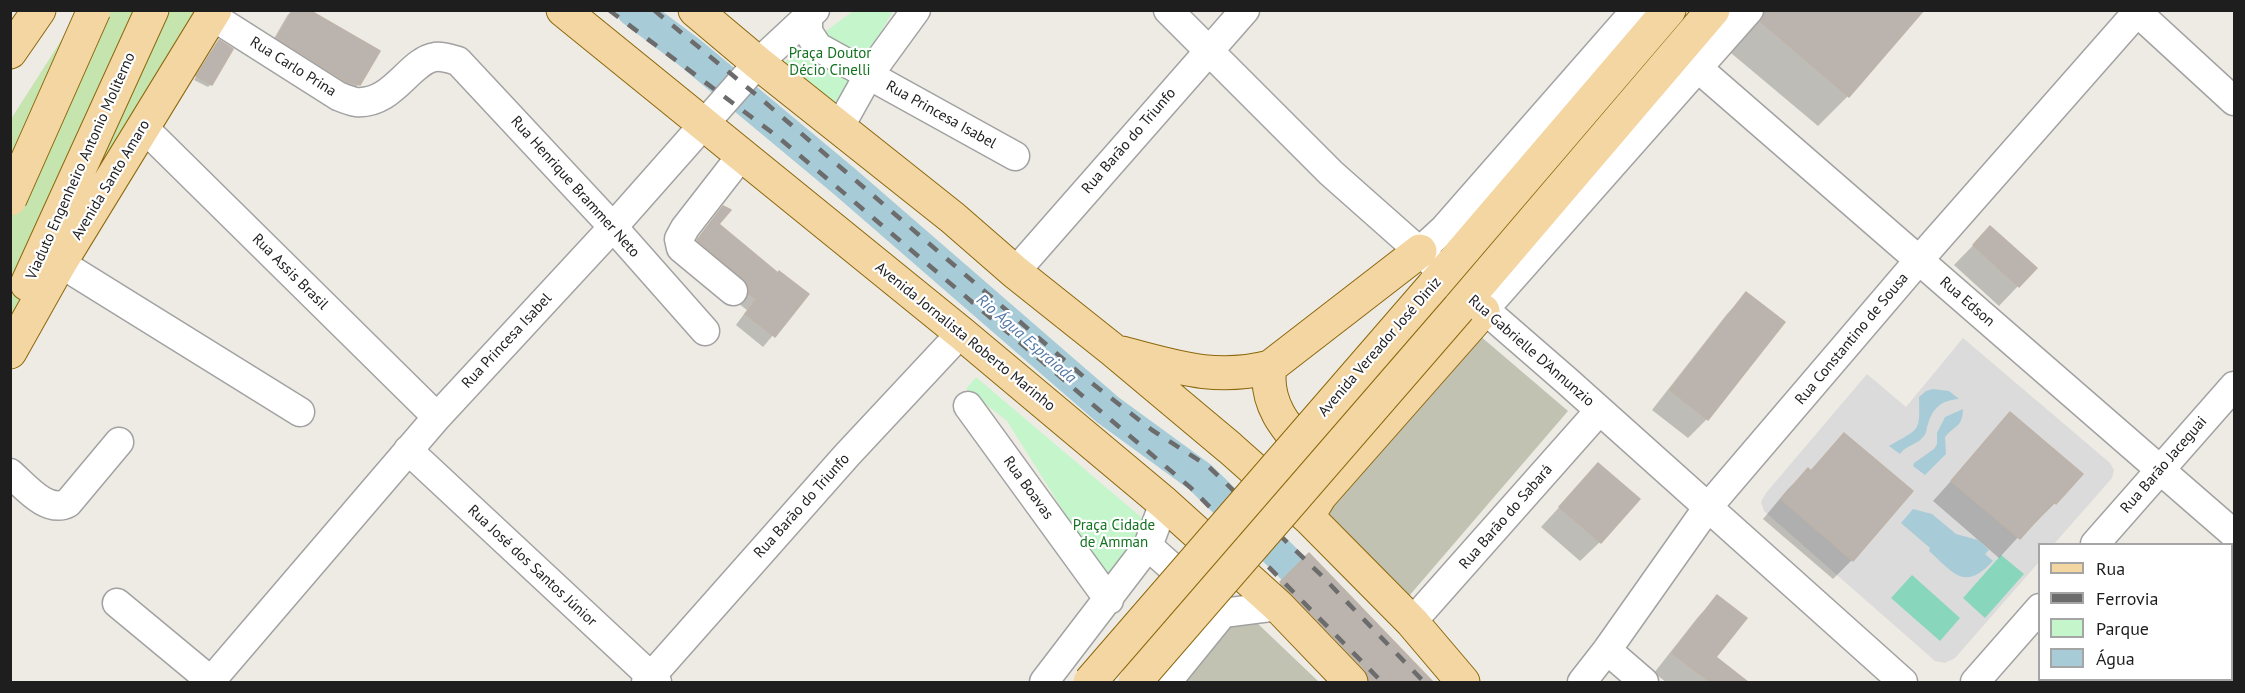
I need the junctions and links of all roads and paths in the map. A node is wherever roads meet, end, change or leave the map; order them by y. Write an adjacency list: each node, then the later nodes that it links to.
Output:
1 (39, 10): 17 (main road)
2 (94, 10): 28 (main road, bridge)
3 (152, 10): 37 (main road, Viaduto Engenheiro Antonio Moliterno)
4 (563, 10): 23 (main road, Avenida Jornalista Roberto Marinho)
5 (695, 10): 19 (main road)
6 (916, 10): 21 (street, Rua Princesa Isabel)
7 (1168, 10): 16 (street, Rua Gabrielle D'Annunzio)
8 (1245, 10): 16 (street, Rua Barão do Triunfo)
9 (1669, 10): 34 (main road, Avenida Vereador José Diniz)
10 (1713, 10): 36 (main road)
11 (1749, 10): 20 (street)
12 (1634, 11): 30 (street)
13 (2137, 11): 22 (street); 31 (street, Rua Constantino de Sousa)
14 (214, 13): 18 (street, Rua Carlo Prina); 24 (main road, Avenida Santo Amaro)
15 (812, 13): 19 (street, Rua Princesa Isabel); 21 (street)
16 (1210, 50): 30 (street, Rua Gabrielle D'Annunzio); 33 (street, Rua Barão do Triunfo)
17 (10, 52)
18 (438, 57): 29 (street, Rua Henrique Brammer Neto)
19 (756, 65): 23 (street, Rua Princesa Isabel); 25 (main road)
20 (1699, 69): 31 (street, Rua Edson); 36 (street)
21 (867, 76): 25 (street, Rua Princesa Isabel); 27 (street, Rua Princesa Isabel)
22 (2235, 102)
23 (704, 122): 26 (main road, Avenida Jornalista Roberto Marinho); 29 (street, Rua Princesa Isabel)
24 (143, 127): 32 (main road, Avenida Santo Amaro); 47 (street, Rua Assis Brasil)
25 (839, 128): 33 (main road)
26 (741, 156): 35 (street); 39 (main road, Avenida Jornalista Roberto Marinho)
27 (1014, 156)
28 (10, 199)
29 (613, 227): 38 (street, Rua Henrique Brammer Neto); 47 (street, Rua Princesa Isabel)
30 (1420, 251): 34 (street, Rua Gabrielle D'Annunzio); 42 (main road)
31 (1919, 260): 50 (street, Rua Edson); 54 (street, Rua Constantino de Sousa)
32 (60, 264): 41 (main road, Avenida Santo Amaro); 46 (street)
33 (1015, 272): 40 (main road)
34 (1438, 280): 36 (street, Rua Gabrielle D'Annunzio); 69 (main road, Avenida Vereador José Diniz, bridge)
35 (733, 291)
36 (1470, 305): 45 (street, Rua Gabrielle D'Annunzio); 51 (main road); 70 (main road, bridge)
37 (10, 321)
38 (705, 331)
39 (962, 333): 53 (main road, Avenida Jornalista Roberto Marinho); 66 (street, Rua Barão do Triunfo)
40 (1113, 350): 42 (main road); 55 (main road)
41 (10, 352)
42 (1270, 367): 51 (main road)
43 (2235, 386): 50 (street, Rua Barão Jaceguai)
44 (968, 406): 59 (street, Rua Boavas)
45 (1599, 411): 54 (street, Rua Gabrielle D'Annunzio); 64 (street, Rua Barão do Sabará)
46 (300, 412)
47 (437, 417): 49 (street, Rua Princesa Isabel)
48 (119, 442): 52 (street)
49 (408, 450): 66 (street, Rua José dos Santos Júnior); 67 (street, Rua Princesa Isabel)
50 (2160, 469): 56 (street, Rua Edson); 57 (street, Rua Barão Jaceguai)
51 (1342, 471): 55 (main road)
52 (10, 473)
53 (1164, 503): 58 (street); 61 (main road, Avenida Jornalista Roberto Marinho)
54 (1708, 507): 65 (street, Rua Constantino de Sousa); 76 (street, Rua Gabrielle D'Annunzio)
55 (1310, 519): 64 (main road)
56 (2235, 534)
57 (2096, 543)
58 (1148, 546): 59 (street); 63 (street)
59 (1109, 600): 68 (street)
60 (117, 603): 67 (street)
61 (1278, 606): 63 (street); 72 (main road, Avenida Jornalista Roberto Marinho)
62 (2038, 610): 77 (street)
63 (1223, 613): 71 (street)
64 (1412, 622): 73 (main road)
65 (1607, 650): 74 (street, Rua Constantino de Sousa); 75 (street)
66 (651, 681)
67 (211, 682)
68 (1044, 682)
69 (1090, 682)
70 (1135, 682)
71 (1167, 682)
72 (1351, 682)
73 (1463, 682)
74 (1582, 682)
75 (1644, 682)
76 (1903, 682)
77 (1975, 682)

